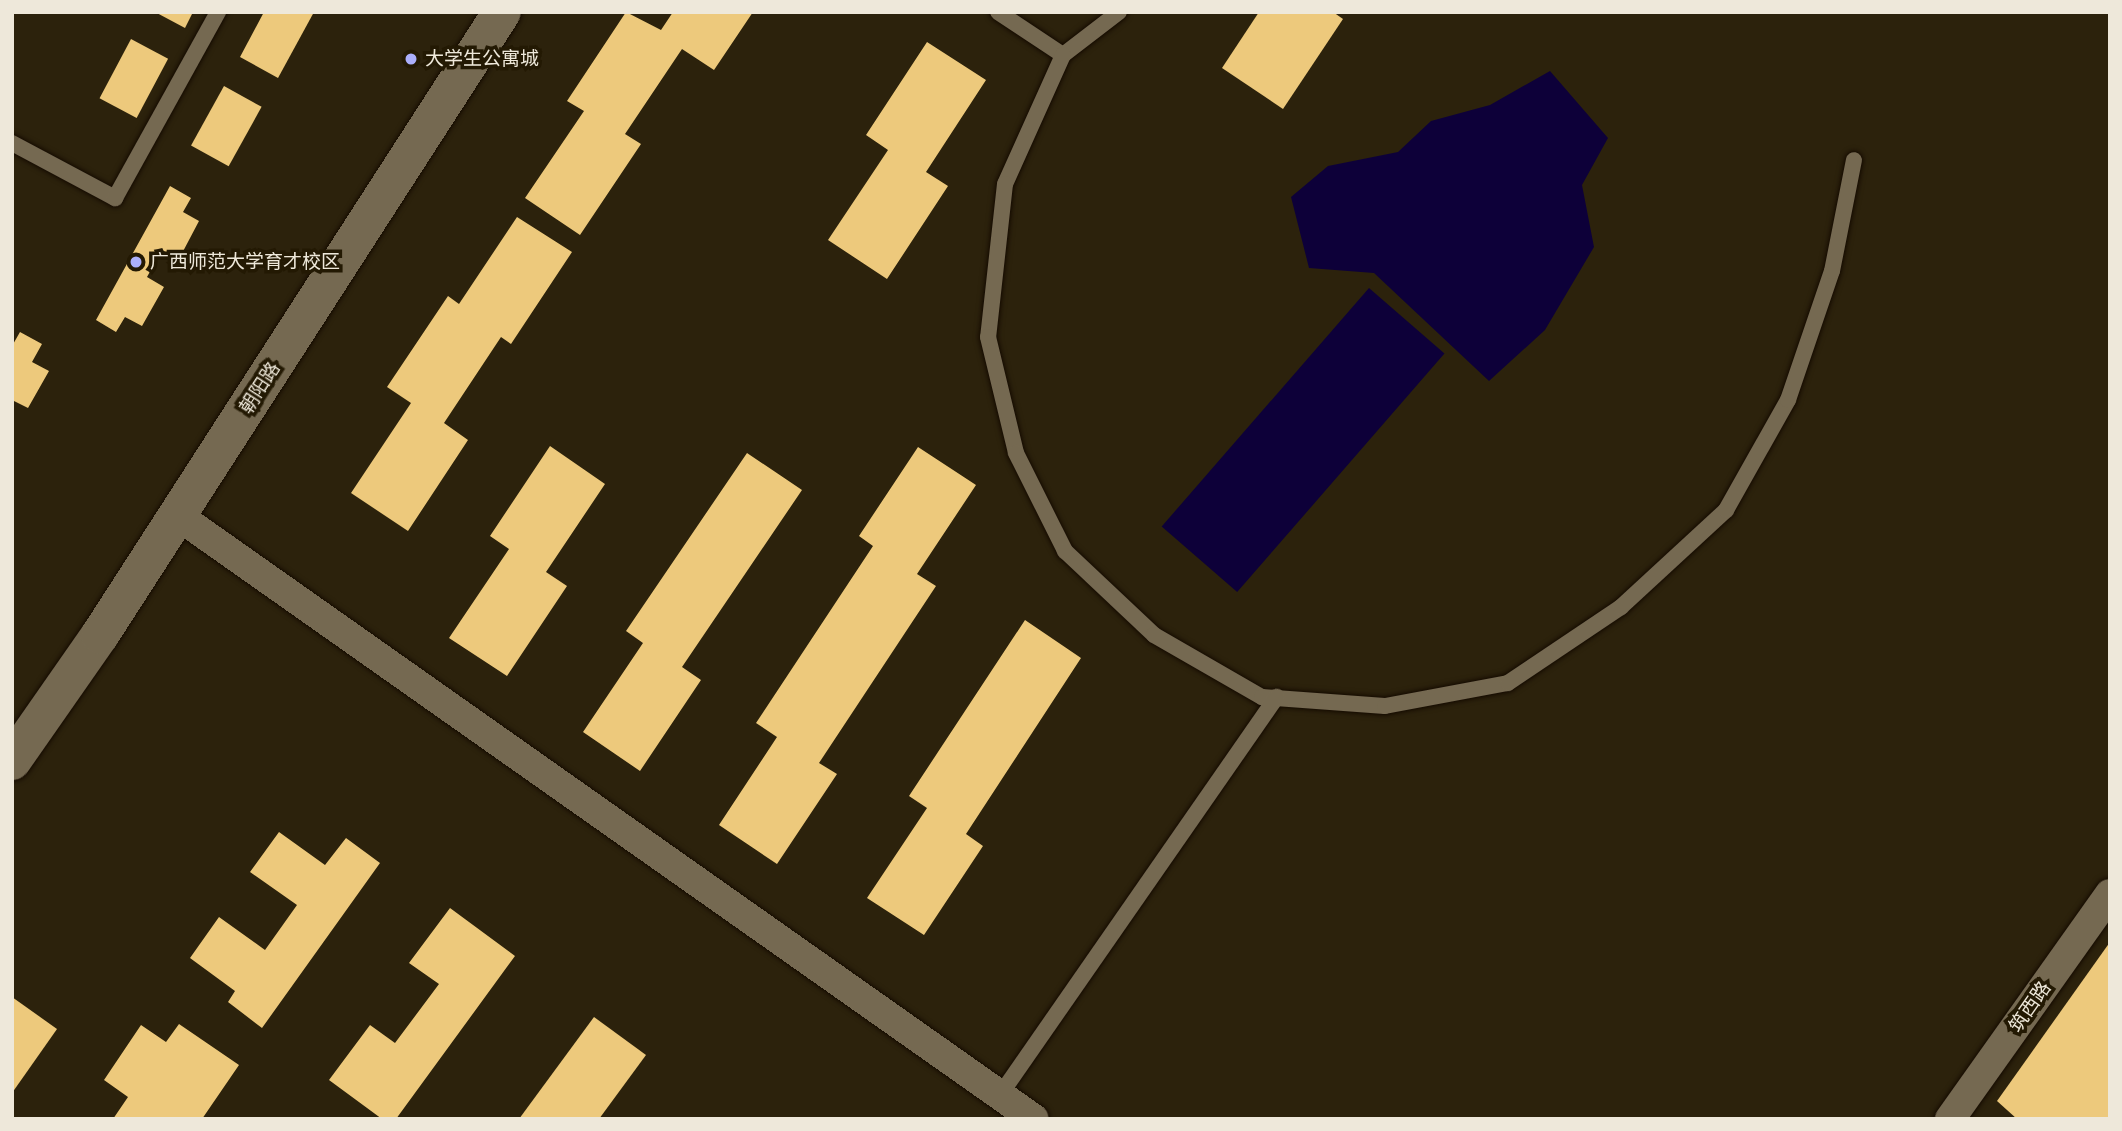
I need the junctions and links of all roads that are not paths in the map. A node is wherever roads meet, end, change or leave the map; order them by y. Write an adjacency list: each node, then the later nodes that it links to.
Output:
1 (218, 12): 6 (lane)
2 (502, 12): 8 (street, 朝阳路)
3 (998, 12): 5 (lane)
4 (1119, 12): 5 (lane)
5 (1063, 55): 9 (lane)
6 (12, 143)
7 (1854, 160): 9 (lane)
8 (177, 515): 10 (street, 朝阳路); 12 (street)
9 (1277, 698): 12 (lane)
10 (12, 761)
11 (2110, 894): 14 (street, 筑西路)
12 (1000, 1095): 13 (street)
13 (1034, 1119)
14 (1950, 1119)

